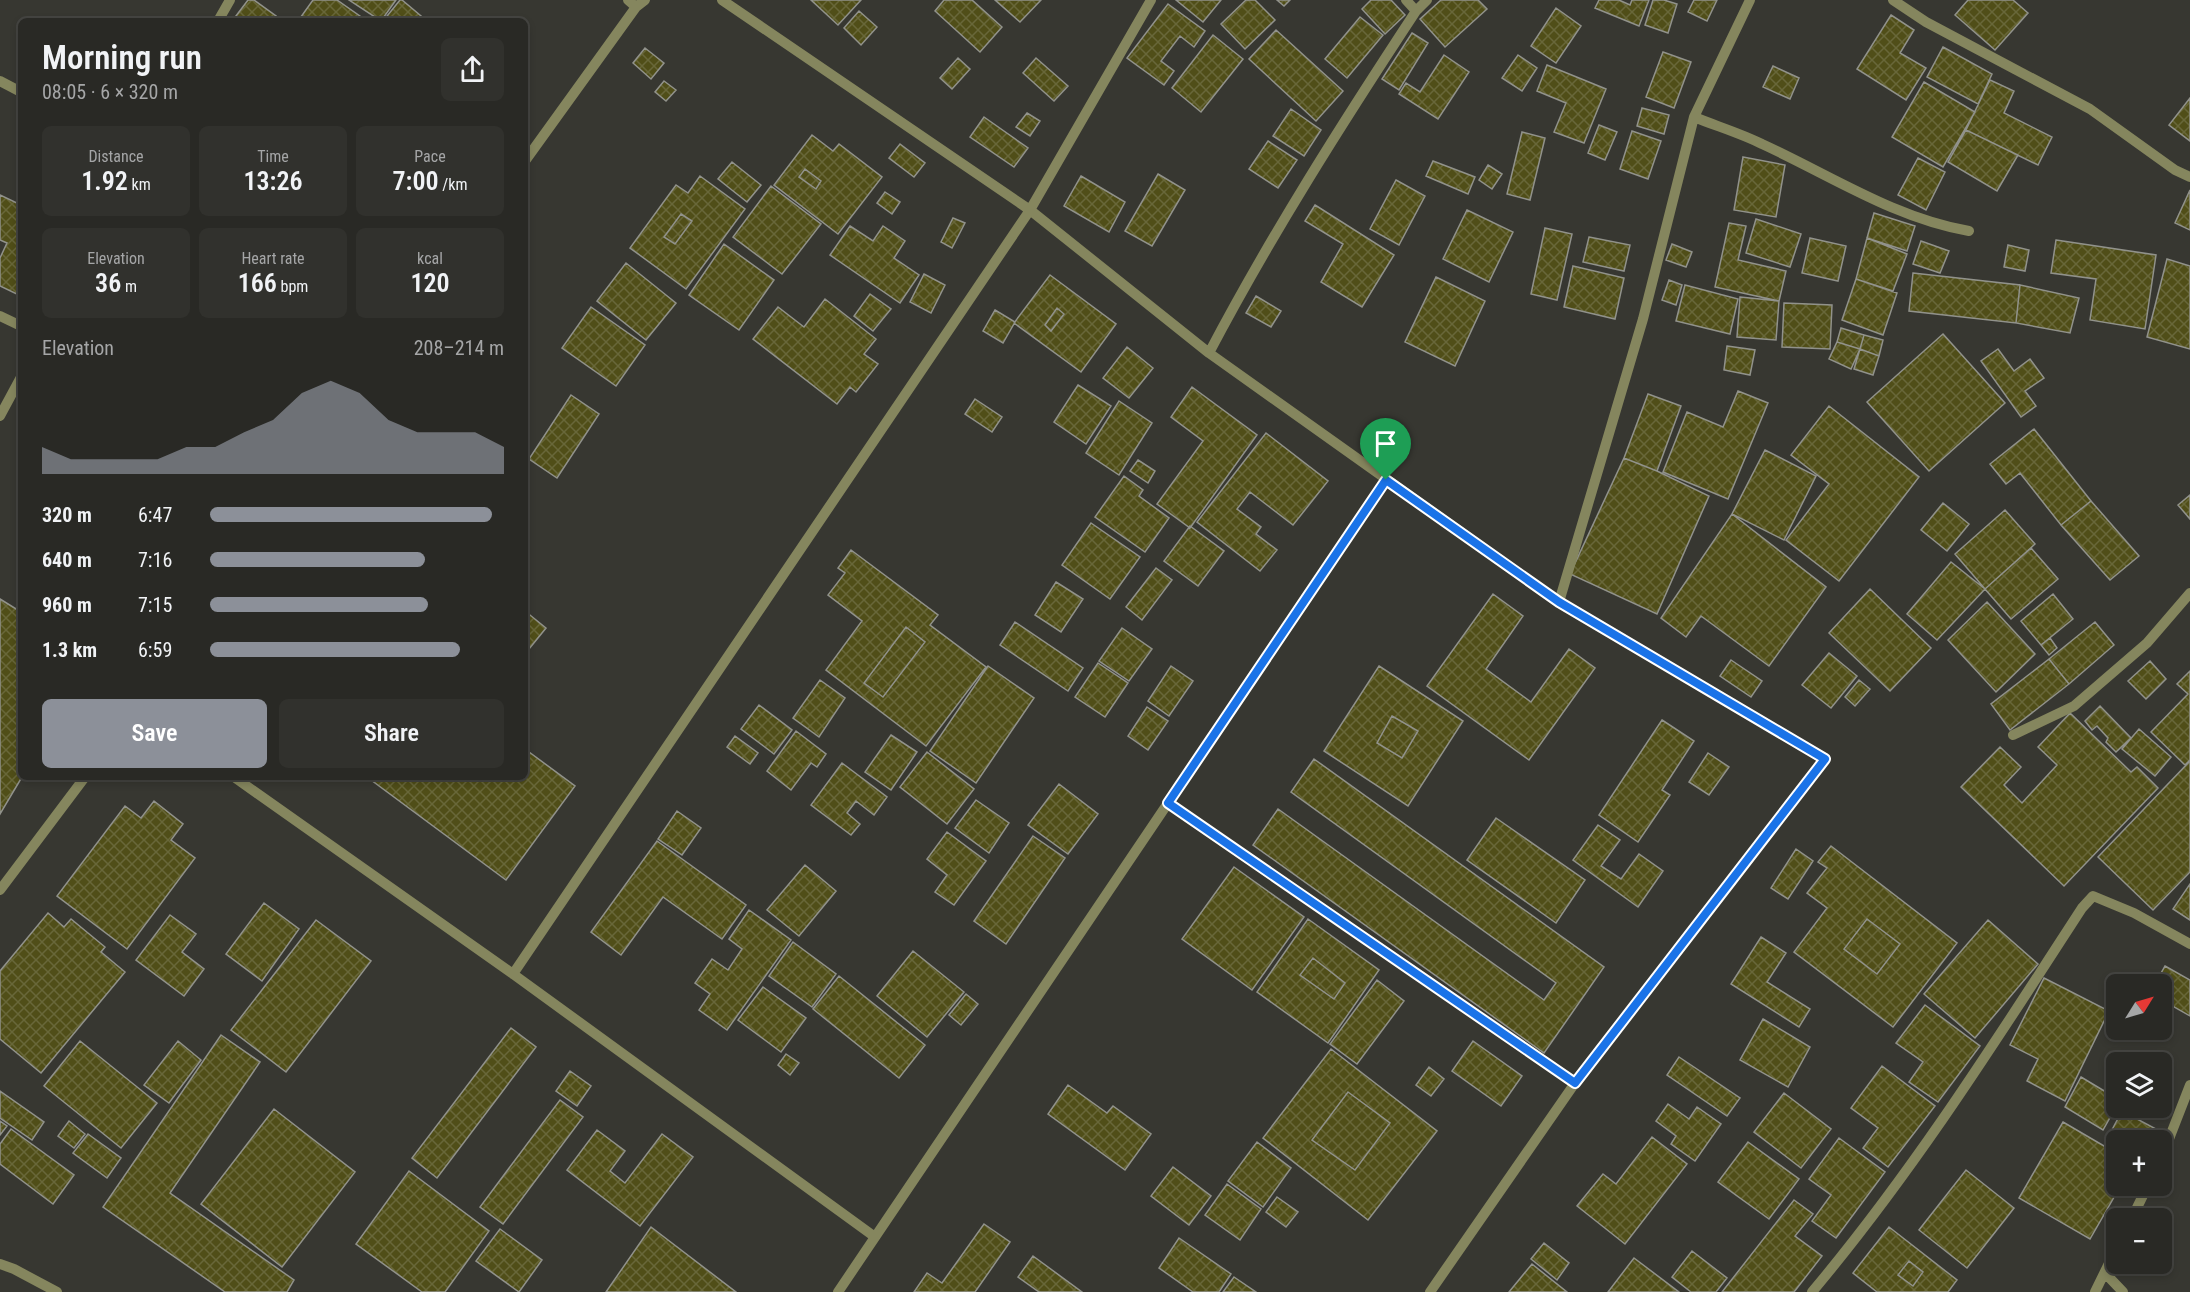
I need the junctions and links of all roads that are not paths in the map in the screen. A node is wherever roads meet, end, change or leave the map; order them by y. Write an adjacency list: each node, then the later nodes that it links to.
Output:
1 (230, 0): 10 (street)
2 (722, 0): 16 (street)
3 (1406, 0): 9 (street)
4 (1427, 0): 9 (street)
5 (1750, 0): 13 (street)
6 (1893, 0): 15 (street)
7 (636, 2): 14 (street)
8 (1145, 2): 16 (street)
9 (1416, 11): 20 (street)
10 (220, 18)
11 (0, 81): 12 (street)
12 (18, 90)
13 (1694, 117): 17 (street); 25 (street)
14 (528, 157)
15 (2190, 177)
16 (1030, 210): 20 (street); 32 (street)
17 (1969, 231)
18 (0, 316): 19 (street)
19 (18, 325)
20 (1209, 353): 23 (street)
21 (18, 383): 22 (street)
22 (0, 416)
23 (1386, 480): 25 (street); 29 (street)
24 (2190, 593): 26 (street)
25 (1559, 602): 33 (street)
26 (2013, 735)
27 (83, 780): 30 (street)
28 (238, 780): 32 (street)
29 (1168, 803): 33 (street); 36 (street)
30 (0, 890)
31 (2190, 944): 44 (street)
32 (513, 974): 36 (street)
33 (1575, 1083): 43 (street)
34 (2190, 1085): 35 (street)
35 (2172, 1131)
36 (875, 1237): 42 (street)
37 (0, 1255): 39 (street)
38 (0, 1264): 39 (street)
39 (14, 1269): 41 (street)
40 (2105, 1273): 45 (street); 46 (street)
41 (57, 1292)
42 (838, 1292)
43 (1430, 1292)
44 (1812, 1292)
45 (2095, 1292)
46 (2123, 1292)

